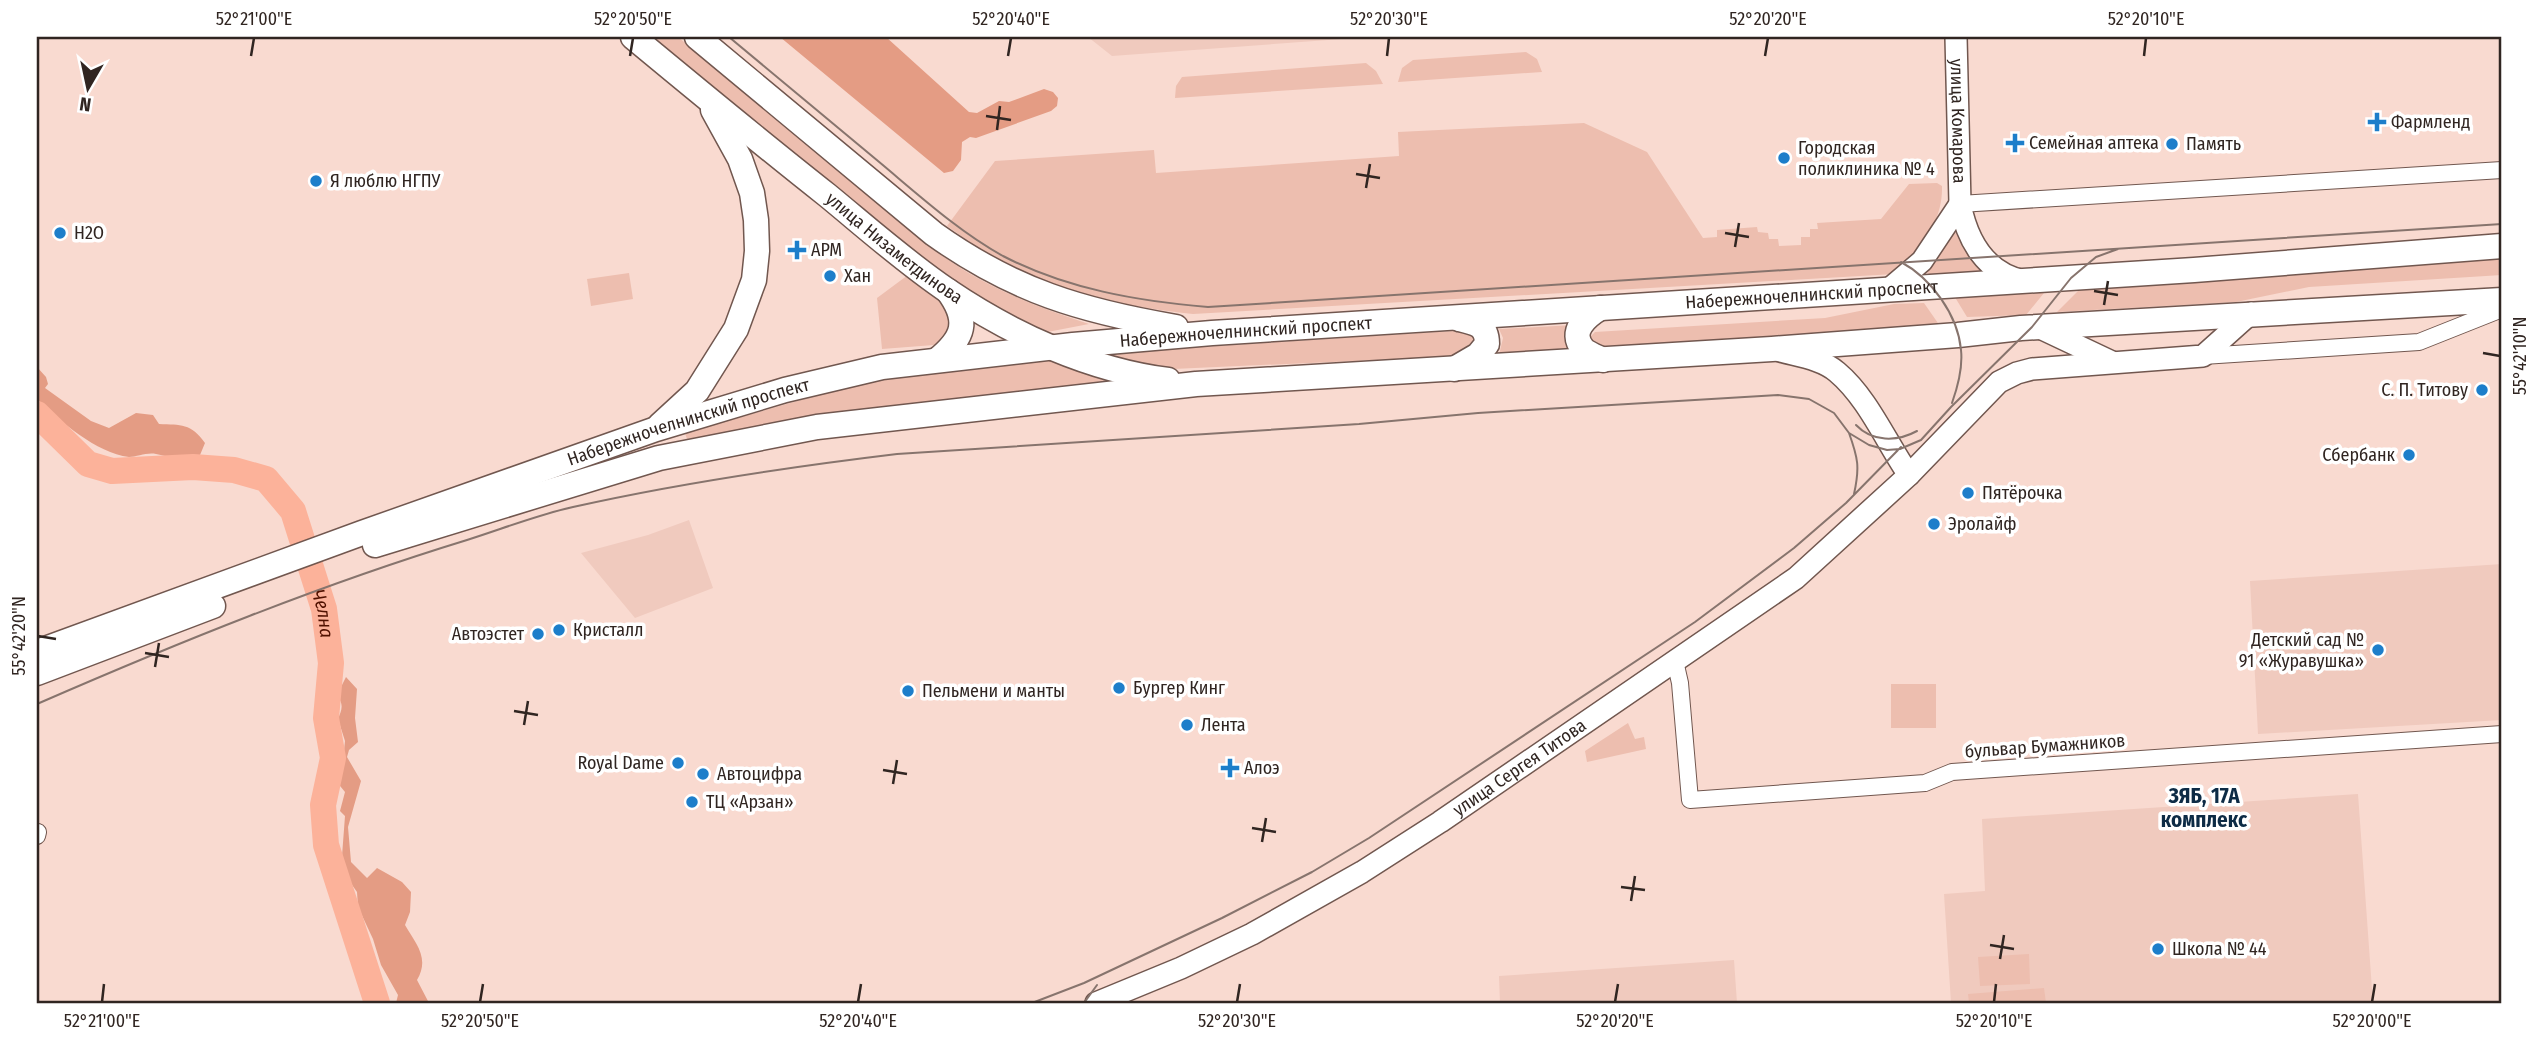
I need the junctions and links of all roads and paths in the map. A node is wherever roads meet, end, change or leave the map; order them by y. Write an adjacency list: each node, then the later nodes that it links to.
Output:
1 (633, 37): 4 (main road, улица Низаметдинова)
2 (698, 37): 16 (main road, улица Низаметдинова)
3 (1956, 37): 6 (main road, улица Комарова)
4 (708, 100): 10 (main road, улица Низаметдинова); 25 (main road)
5 (2502, 170): 6 (street)
6 (1959, 204): 8 (main road, улица Комарова); 9 (main road)
7 (2502, 246): 8 (main road, Набережночелнинский проспект)
8 (2024, 281): 9 (main road, Набережночелнинский проспект)
9 (1888, 290): 12 (main road, Набережночелнинский проспект)
10 (947, 291): 17 (main road, улица Низаметдинова); 20 (main road)
11 (2499, 301): 13 (main road, Набережночелнинский проспект); 19 (street)
12 (1600, 308): 14 (main road, Набережночелнинский проспект); 21 (main road)
13 (2251, 313): 15 (main road, Набережночелнинский проспект); 19 (main road)
14 (1454, 318): 16 (main road, Набережночелнинский проспект); 23 (main road)
15 (2038, 327): 18 (main road, Набережночелнинский проспект); 22 (main road)
16 (1212, 333): 17 (main road, Набережночелнинский проспект)
17 (1051, 347): 20 (main road, Набережночелнинский проспект); 24 (main road, улица Низаметдинова)
18 (1772, 349): 21 (main road, Набережночелнинский проспект); 26 (main road)
19 (2203, 356): 22 (main road, улица Сергея Титова)
20 (937, 360): 25 (main road, Набережночелнинский проспект)
21 (1603, 360): 23 (main road, Набережночелнинский проспект)
22 (2113, 363): 26 (main road, улица Сергея Титова)
23 (1453, 369): 24 (main road, Набережночелнинский проспект)
24 (1196, 384): 27 (main road, Набережночелнинский проспект)
25 (656, 429): 27 (main road, Набережночелнинский проспект)
26 (1909, 475): 30 (main road, улица Сергея Титова)
27 (365, 540): 28 (main road, Набережночелнинский проспект)
28 (213, 598): 29 (main road, Набережночелнинский проспект); 31 (main road, Набережночелнинский проспект)
29 (37, 652)
30 (1675, 661): 32 (street, бульвар Бумажников); 33 (main road, улица Сергея Титова)
31 (37, 673)
32 (2502, 734)
33 (1096, 1003)

